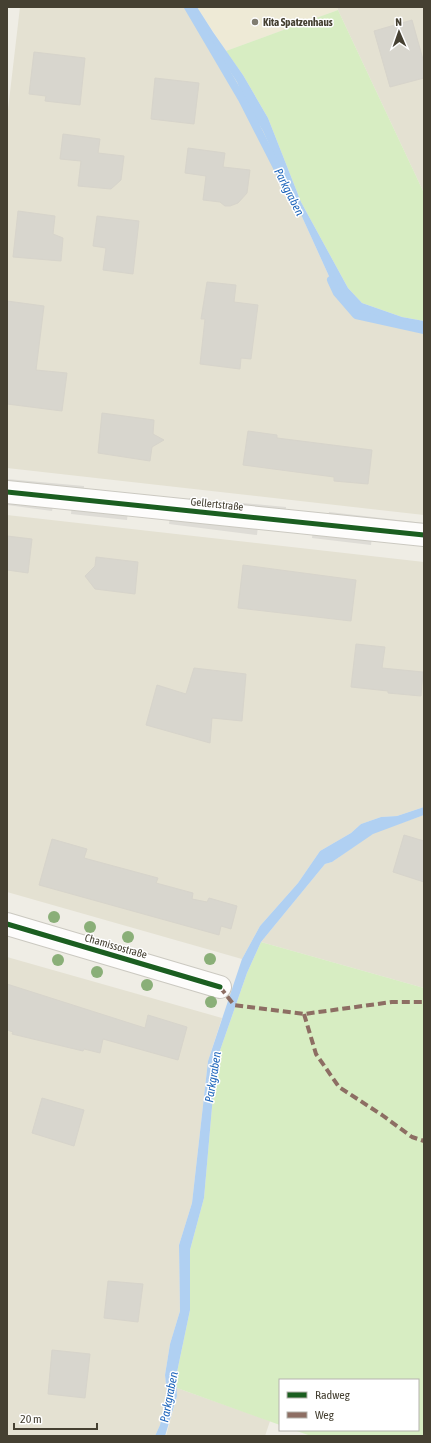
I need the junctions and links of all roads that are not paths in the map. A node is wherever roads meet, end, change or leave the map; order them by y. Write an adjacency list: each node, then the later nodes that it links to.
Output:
1 (7, 492): 2 (street, Gellertstraße)
2 (424, 535)
3 (7, 924): 4 (street, Chamissostraße)
4 (220, 987)

